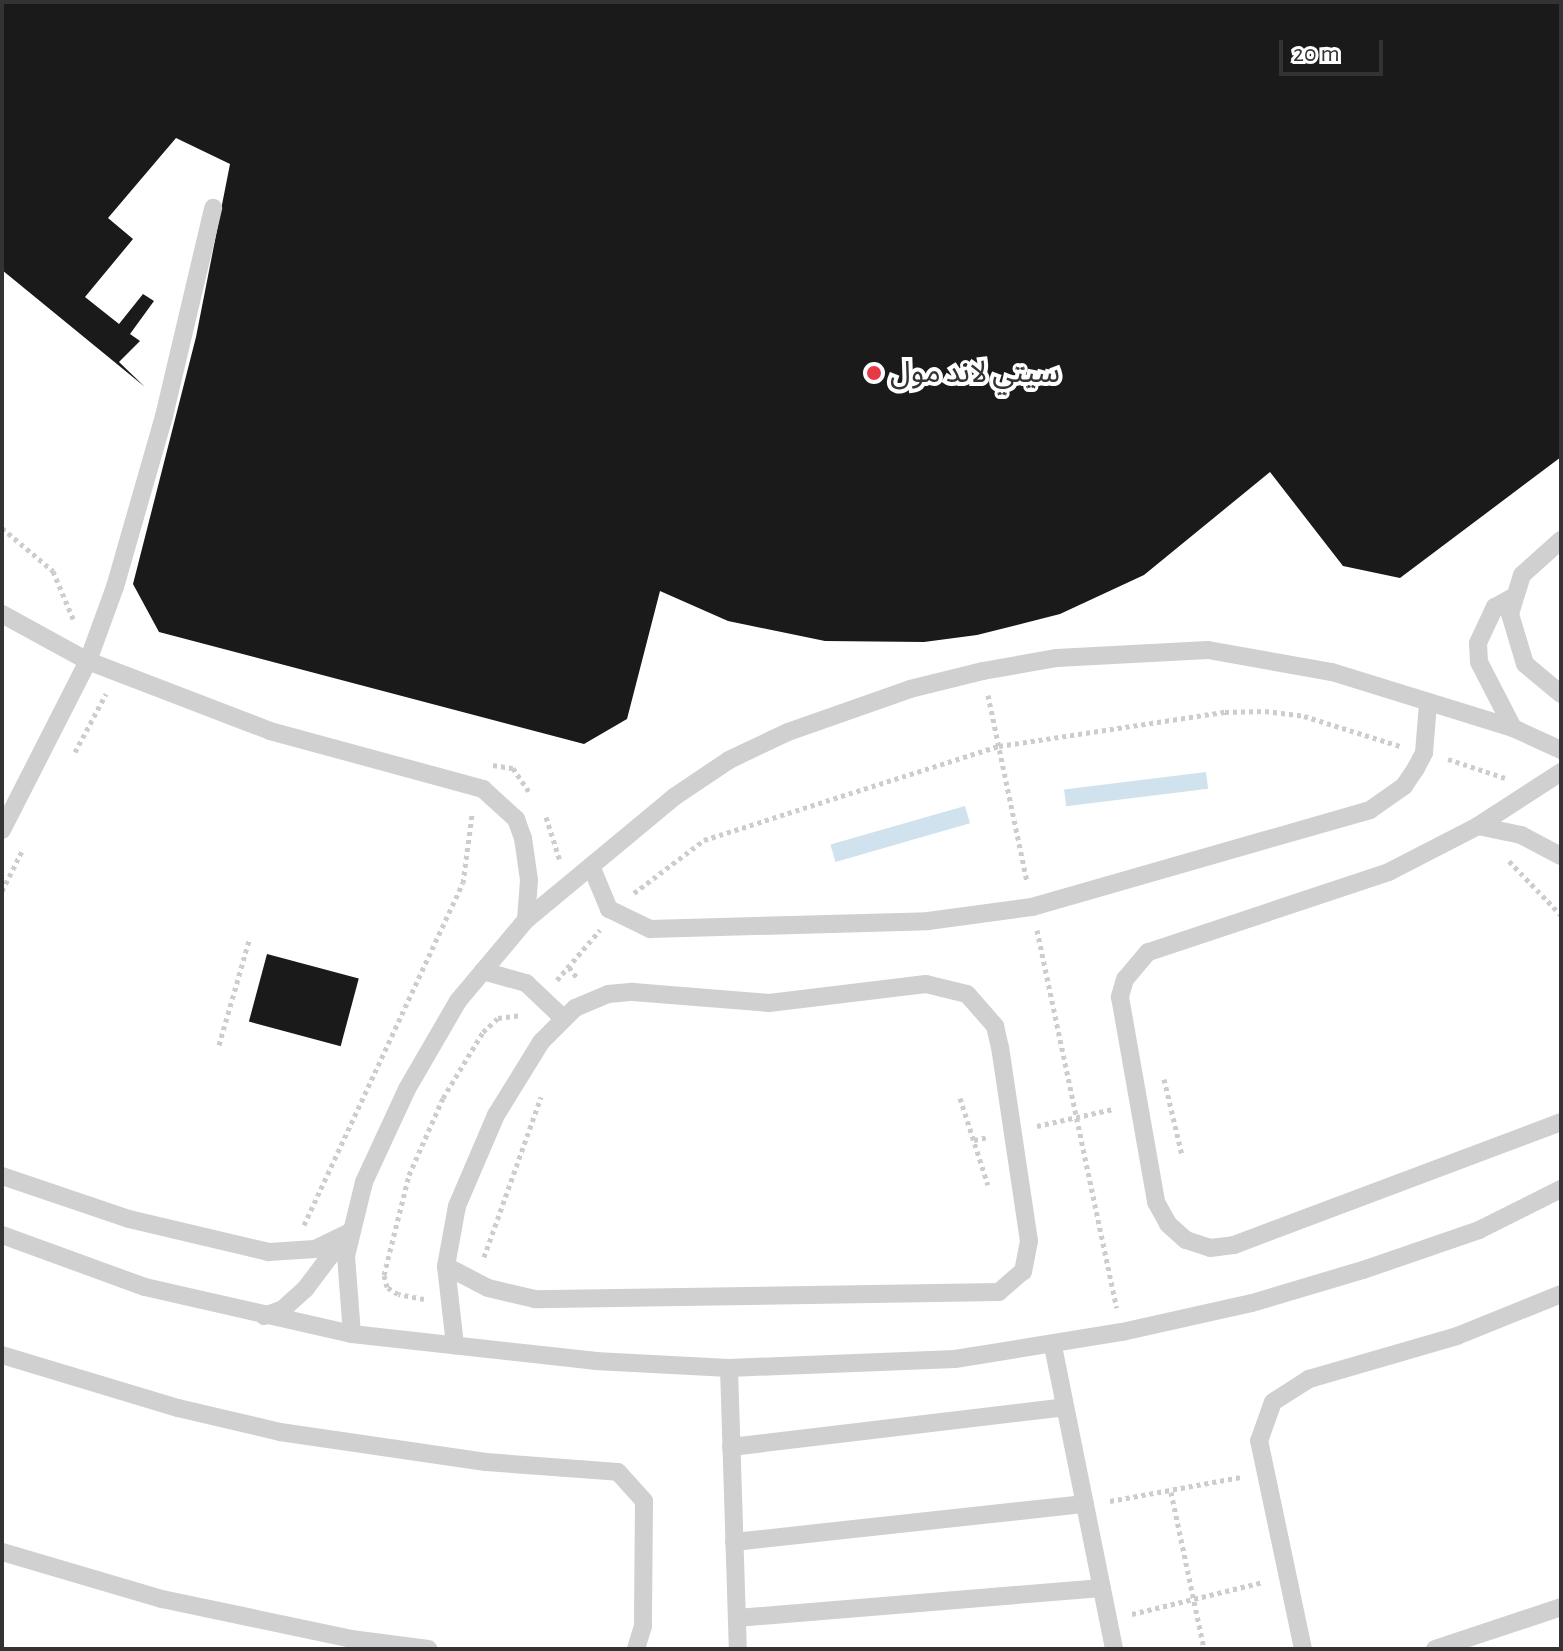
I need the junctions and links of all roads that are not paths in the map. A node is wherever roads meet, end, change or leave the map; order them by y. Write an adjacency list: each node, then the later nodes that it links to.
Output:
1 (213, 208): 5 (lane)
2 (1561, 540): 3 (lane)
3 (1513, 597): 6 (lane); 8 (lane)
4 (2, 614): 5 (lane)
5 (88, 661): 12 (lane); 15 (lane)
6 (1561, 694)
7 (1428, 703): 8 (lane); 14 (lane); 14 (lane)
8 (1513, 728): 9 (lane)
9 (1561, 750)
10 (1561, 772): 11 (lane)
11 (1478, 826): 13 (lane); 18 (lane)
12 (2, 830)
13 (1561, 856)
14 (591, 866): 15 (lane)
15 (526, 920): 16 (lane)
16 (483, 971): 17 (lane); 21 (lane)
17 (562, 1017): 23 (lane); 23 (lane)
18 (1561, 1122)
19 (2, 1176): 21 (lane)
20 (1561, 1189): 28 (lane)
21 (348, 1233): 25 (lane); 26 (lane)
22 (2, 1235): 25 (lane)
23 (446, 1266): 27 (lane)
24 (1561, 1294): 45 (lane)
25 (264, 1316): 26 (lane)
26 (352, 1334): 27 (lane)
27 (455, 1345): 30 (lane)
28 (1053, 1346): 30 (lane); 31 (lane)
29 (2, 1355): 42 (lane)
30 (729, 1368): 32 (lane)
31 (1065, 1407): 32 (lane); 33 (lane)
32 (731, 1447): 34 (lane)
33 (1085, 1504): 34 (lane); 36 (lane)
34 (734, 1542): 38 (lane)
35 (2, 1552): 39 (lane)
36 (1102, 1588): 38 (lane); 44 (lane)
37 (1561, 1607): 40 (lane)
38 (737, 1618): 43 (lane)
39 (350, 1644): 41 (lane)
40 (1457, 1646): 46 (lane)
41 (428, 1649)
42 (636, 1649)
43 (738, 1649)
44 (1114, 1649)
45 (1303, 1649)
46 (1435, 1649)

